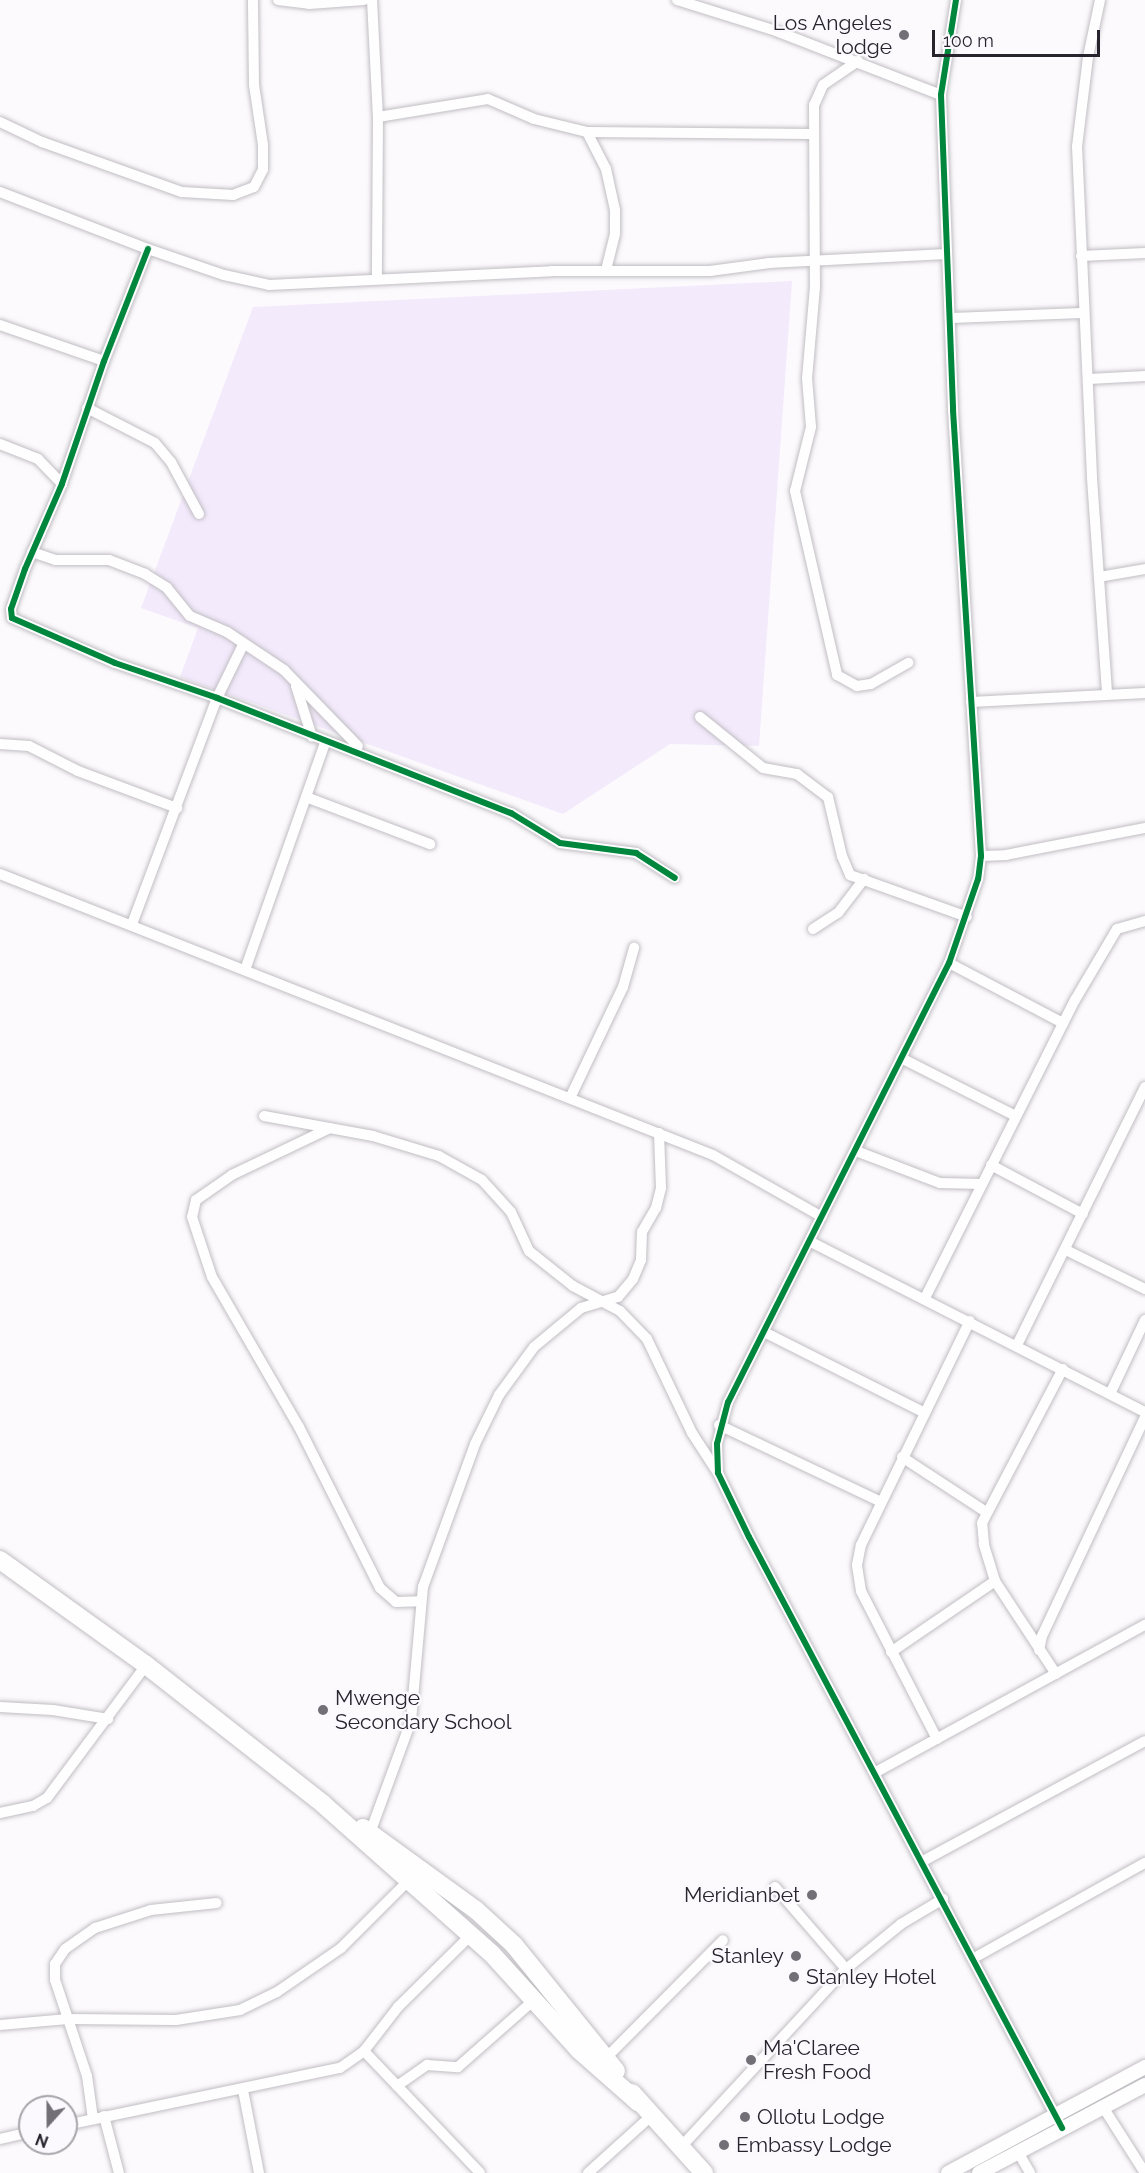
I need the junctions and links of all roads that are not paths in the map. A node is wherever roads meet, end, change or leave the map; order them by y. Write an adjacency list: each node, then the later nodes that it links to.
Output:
1 (253, 0): 11 (street)
2 (278, 0): 3 (street)
3 (364, 0)
4 (372, 0): 10 (street)
5 (676, 0): 8 (street)
6 (956, 0): 9 (street)
7 (1100, 0): 18 (street)
8 (858, 61): 9 (street); 13 (street)
9 (941, 95): 17 (street)
10 (378, 117): 12 (street); 21 (street)
11 (0, 122)
12 (586, 132): 13 (street); 20 (street)
13 (811, 134): 19 (street)
14 (0, 192): 15 (street)
15 (148, 249): 21 (street); 25 (street)
16 (1145, 253): 18 (street)
17 (947, 254): 19 (street); 23 (street)
18 (1081, 256): 22 (street)
19 (815, 260): 20 (street); 36 (street)
20 (606, 270): 21 (street)
21 (377, 279)
22 (1083, 313): 23 (street); 27 (street)
23 (950, 318): 41 (street)
24 (0, 325): 25 (street)
25 (104, 361): 28 (street)
26 (1145, 376): 27 (street)
27 (1089, 379): 34 (street)
28 (87, 408): 30 (street); 31 (street)
29 (0, 444): 30 (street)
30 (62, 484): 32 (street)
31 (200, 514)
32 (32, 552): 35 (street); 40 (street)
33 (1145, 569): 34 (street)
34 (1099, 577): 39 (street)
35 (243, 645): 37 (street); 40 (street)
36 (908, 663)
37 (294, 682): 43 (street); 46 (street)
38 (1145, 693): 39 (street)
39 (1107, 694): 41 (street)
40 (217, 698): 43 (street); 48 (street)
41 (972, 702): 51 (street)
42 (700, 717): 54 (street)
43 (312, 738): 44 (street)
44 (325, 743): 47 (street); 53 (street)
45 (0, 744): 48 (street)
46 (358, 746)
47 (306, 797): 50 (street); 61 (street)
48 (177, 808): 57 (street)
49 (1145, 828): 51 (street)
50 (430, 844)
51 (981, 856): 55 (street)
52 (0, 874): 57 (street)
53 (675, 878)
54 (864, 879): 55 (street); 58 (street)
55 (968, 917): 60 (street)
56 (1145, 921): 62 (street)
57 (132, 924): 61 (street)
58 (813, 929)
59 (634, 948): 65 (street)
60 (949, 963): 62 (street); 63 (street)
61 (245, 970): 65 (street)
62 (1063, 1023): 67 (street)
63 (901, 1058): 67 (street); 70 (street)
64 (1145, 1088): 73 (street)
65 (570, 1098): 69 (street)
66 (264, 1116): 68 (street)
67 (1016, 1116): 71 (street)
68 (330, 1128): 79 (street); 95 (street)
69 (659, 1133): 74 (street); 79 (street)
70 (856, 1151): 72 (street); 74 (street)
71 (991, 1165): 72 (street); 73 (street)
72 (982, 1184): 78 (street)
73 (1083, 1214): 76 (street)
74 (822, 1217): 75 (street)
75 (811, 1242): 78 (street); 82 (street)
76 (1066, 1250): 77 (street); 83 (street)
77 (1145, 1289)
78 (925, 1298): 81 (street)
79 (605, 1304): 90 (street); 95 (street)
80 (1145, 1320): 85 (street)
81 (970, 1321): 83 (street); 86 (street)
82 (764, 1332): 86 (street); 88 (street)
83 (1017, 1345): 84 (street)
84 (1063, 1369): 85 (street); 92 (street)
85 (1110, 1394): 87 (street)
86 (923, 1413): 89 (street)
87 (1145, 1414): 97 (street)
88 (719, 1425): 90 (street); 91 (street)
89 (902, 1457): 91 (street); 92 (street)
90 (718, 1473): 105 (street)
91 (881, 1502): 98 (street)
92 (986, 1512): 94 (street)
93 (0, 1560): 99 (highway)
94 (995, 1581): 97 (street); 98 (street)
95 (420, 1601): 108 (street)
96 (1145, 1625): 100 (street)
97 (1039, 1650): 100 (street)
98 (891, 1652): 103 (street)
99 (146, 1665): 102 (street); 106 (highway)
100 (1056, 1674): 103 (street)
101 (0, 1707): 102 (street)
102 (108, 1719): 107 (street)
103 (936, 1739): 105 (street)
104 (1145, 1741): 109 (street)
105 (876, 1772): 109 (street)
106 (323, 1804): 108 (highway); 111 (highway)
107 (0, 1812)
108 (370, 1833): 123 (highway)
109 (923, 1861): 113 (street)
110 (1145, 1863): 117 (street)
111 (407, 1882): 115 (highway); 120 (street)
112 (775, 1887): 118 (street)
113 (943, 1899): 117 (street); 118 (street)
114 (217, 1903): 120 (street)
115 (471, 1935): 119 (highway); 122 (street)
116 (723, 1940): 123 (street)
117 (974, 1958): 129 (street)
118 (846, 1969): 136 (street)
119 (534, 2000): 123 (highway); 126 (street)
120 (68, 2019): 121 (street); 130 (street)
121 (0, 2025)
122 (364, 2051): 126 (street); 127 (street)
123 (601, 2063): 131 (highway)
124 (1145, 2067): 129 (main road)
125 (1145, 2085): 128 (main road)
126 (398, 2086): 140 (street)
127 (243, 2090): 130 (street); 139 (street)
128 (1103, 2107): 133 (main road); 146 (street)
129 (1055, 2114): 133 (street); 143 (main road)
130 (99, 2117): 132 (street); 138 (street)
131 (650, 2117): 136 (highway); 141 (street)
132 (78, 2121)
133 (1062, 2128): 137 (main road)
134 (18, 2135): 135 (street)
135 (0, 2139)
136 (680, 2148): 142 (highway)
137 (1018, 2152): 144 (main road); 145 (street)
138 (119, 2173)
139 (259, 2173)
140 (480, 2173)
141 (588, 2173)
142 (704, 2173)
143 (948, 2173)
144 (979, 2173)
145 (1030, 2173)
146 (1145, 2173)

